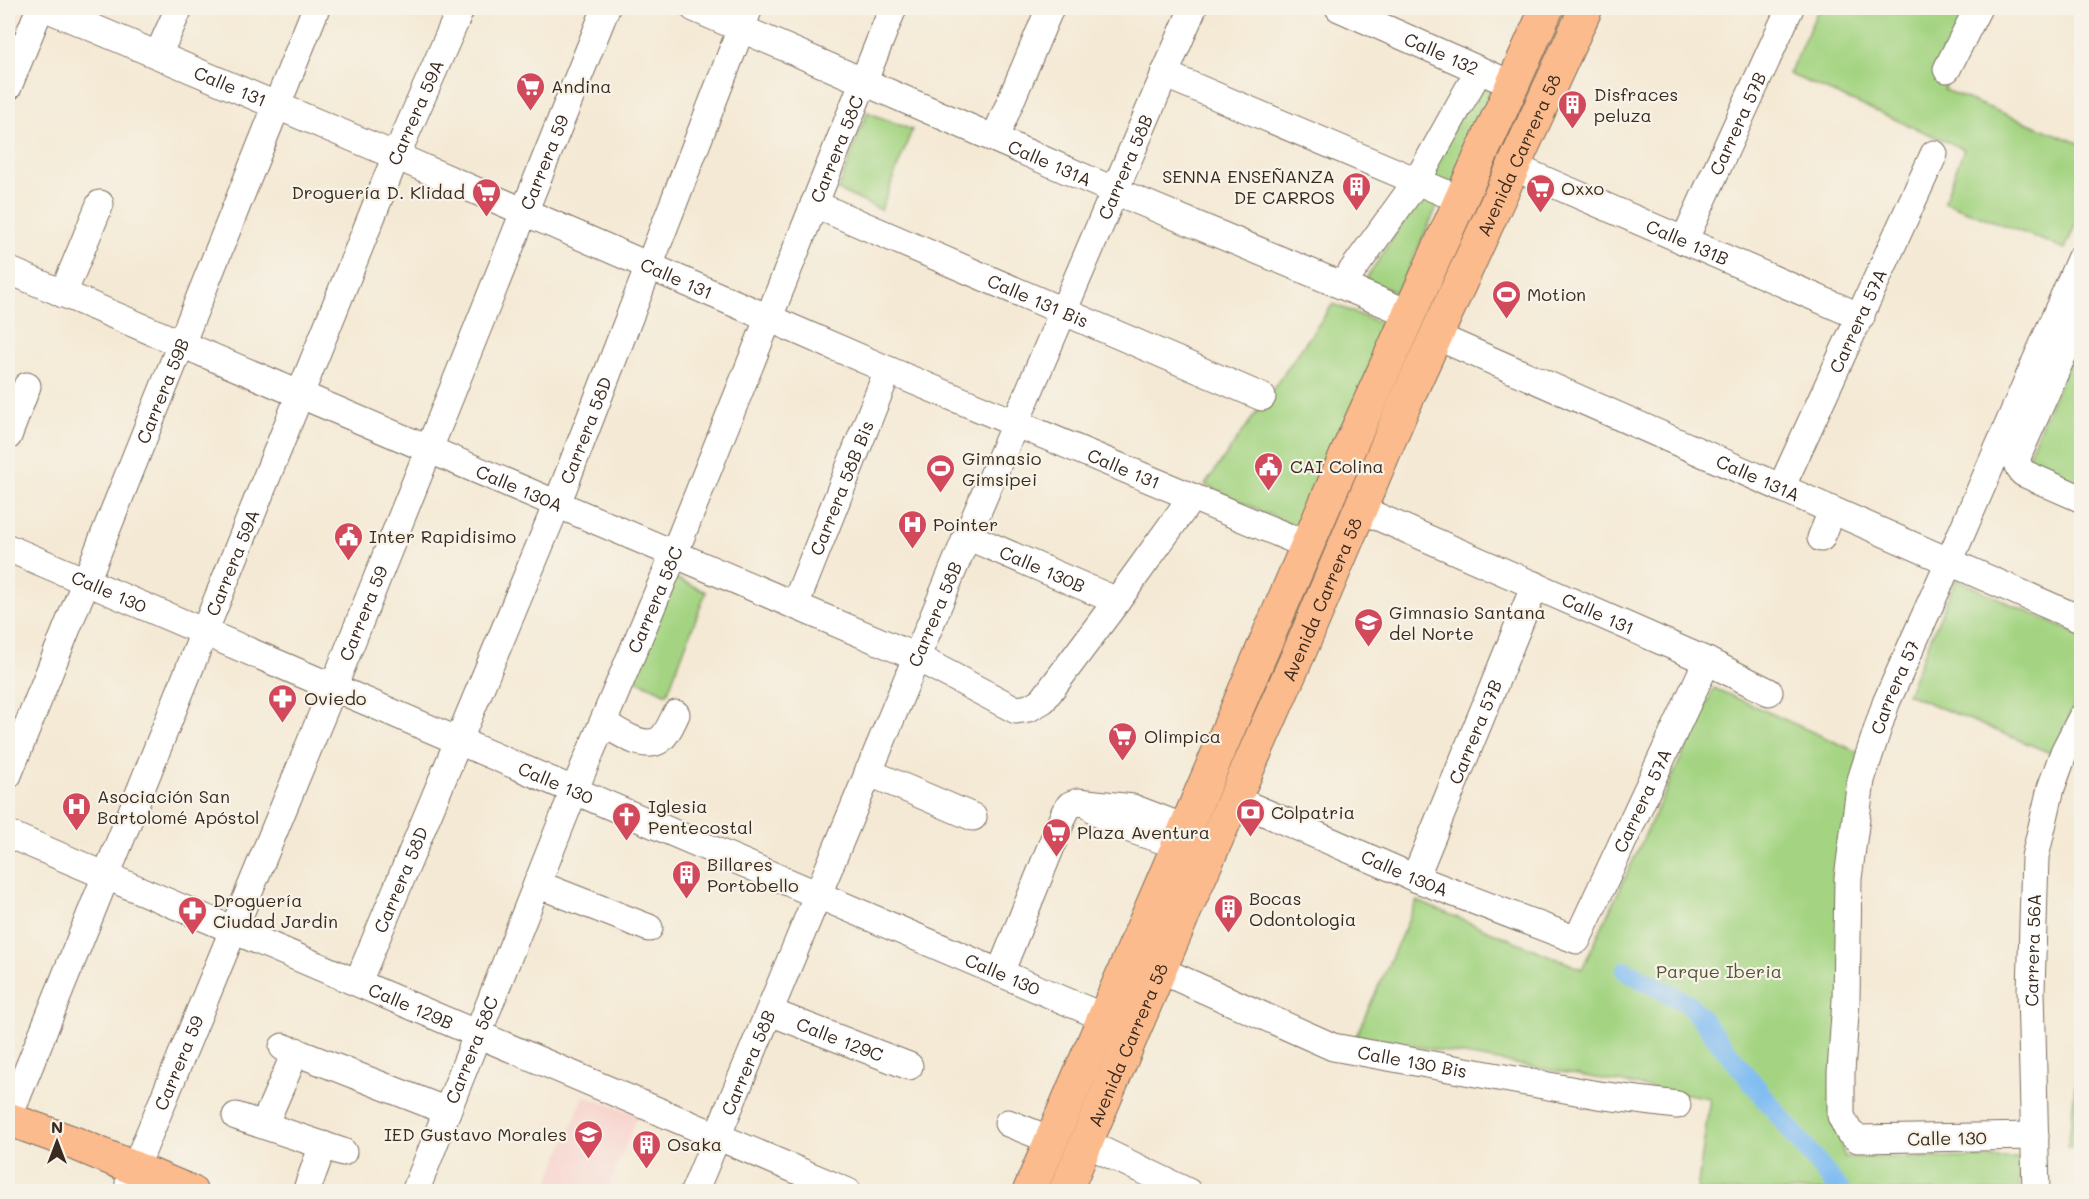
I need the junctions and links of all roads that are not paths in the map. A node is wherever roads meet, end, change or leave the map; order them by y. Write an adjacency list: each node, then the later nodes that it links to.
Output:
1 (40, 8): 23 (street)
2 (46, 8): 17 (street, Calle 131)
3 (179, 8): 17 (street)
4 (316, 8): 24 (street, Carrera 59B)
5 (461, 8): 27 (street, Carrera 59A)
6 (606, 8): 34 (street, Carrera 59)
7 (694, 8): 16 (street, Calle 131A)
8 (893, 8): 21 (street, Carrera 58C)
9 (1050, 8): 25 (street)
10 (1193, 8): 20 (street, Carrera 58B)
11 (1340, 8): 19 (street, Calle 132)
12 (1547, 8): 22 (main road, Avenida Carrera 58)
13 (1586, 8): 28 (main road, Avenida Carrera 58)
14 (1790, 8): 35 (street, Carrera 57B)
15 (1978, 8): 18 (street)
16 (745, 18): 21 (street, Calle 131A); 37 (street, Carrera 58D)
17 (158, 55): 24 (street, Calle 131)
18 (1947, 69)
19 (1479, 70): 22 (street, Calle 132); 29 (street)
20 (1164, 74): 29 (street); 30 (street, Carrera 58B)
21 (863, 81): 25 (street, Calle 131A); 33 (street, Carrera 58C)
22 (1512, 85): 31 (main road, Avenida Carrera 58)
23 (8, 87)
24 (277, 106): 27 (street, Calle 131); 47 (street, Carrera 59B)
25 (995, 138): 30 (street, Calle 131A)
26 (1934, 154): 45 (street, Carrera 57A)
27 (396, 156): 34 (street, Calle 131); 50 (street, Carrera 59A)
28 (1514, 167): 35 (street, Calle 131B); 46 (main road, Avenida Carrera 58)
29 (1417, 181): 31 (street); 39 (street)
30 (1115, 190): 39 (street, Calle 131A); 41 (street, Carrera 58B)
31 (1459, 199): 43 (main road, Avenida Carrera 58)
32 (100, 204): 40 (street)
33 (814, 204): 41 (street, Calle 131 Bis); 44 (street, Carrera 58C)
34 (524, 213): 37 (street, Calle 131); 54 (street, Carrera 59)
35 (1684, 241): 45 (street, Calle 131B)
36 (2080, 259): 66 (street, Carrera 57)
37 (648, 266): 44 (street, Calle 131); 58 (street, Carrera 58D)
38 (8, 270): 40 (street, Calle 130A)
39 (1342, 285): 43 (street, Calle 131A)
40 (63, 294): 47 (street, Calle 130A)
41 (1064, 311): 51 (street, Calle 131 Bis); 52 (street, Carrera 58B)
42 (2082, 312): 57 (street)
43 (1408, 314): 63 (main road, Avenida Carrera 58)
44 (769, 317): 48 (street, Calle 131); 65 (street, Carrera 58C)
45 (1861, 317): 55 (street, Carrera 57A)
46 (1436, 336): 55 (street, Calle 131A); 59 (main road, Avenida Carrera 58)
47 (182, 345): 50 (street, Calle 130A); 67 (street, Carrera 59B)
48 (888, 370): 52 (street, Calle 131); 70 (street, Carrera 58B Bis)
49 (27, 386): 53 (street)
50 (300, 395): 54 (street, Calle 130A); 72 (street, Carrera 59A)
51 (1262, 397)
52 (1014, 424): 56 (street, Calle 131); 61 (street, Carrera 58B)
53 (8, 436)
54 (429, 450): 58 (street, Calle 130A); 75 (street, Carrera 59)
55 (1781, 488): 60 (street, Calle 131A)
56 (1192, 497): 63 (street, Calle 131); 69 (street)
57 (2082, 499)
58 (557, 504): 65 (street, Calle 130A); 80 (street, Carrera 58D)
59 (1360, 509): 68 (street, Calle 131); 84 (main road, Avenida Carrera 58)
60 (1832, 511): 62 (street); 66 (street, Calle 131A)
61 (967, 536): 69 (street, Calle 130B); 73 (street, Carrera 58B)
62 (1821, 538)
63 (1307, 545): 87 (main road, Avenida Carrera 58)
64 (8, 548): 67 (street, Calle 130)
65 (674, 554): 70 (street, Calle 130A); 79 (street, Carrera 58C)
66 (1949, 562): 71 (street, Calle 131A); 111 (street, Carrera 57)
67 (84, 581): 72 (street, Calle 130); 82 (street, Carrera 59B)
68 (1535, 585): 74 (street, Calle 131); 89 (street, Carrera 57B)
69 (1118, 601): 73 (street, Calle 130A)
70 (795, 605): 73 (street, Calle 130A)
71 (2082, 621)
72 (204, 633): 75 (street, Calle 130); 88 (street, Carrera 59A)
73 (916, 657): 81 (street, Carrera 58B)
74 (1707, 661): 76 (street, Calle 131); 94 (street, Carrera 57A)
75 (333, 688): 80 (street, Calle 130); 93 (street, Carrera 59)
76 (1769, 692)
77 (676, 714): 79 (street)
78 (2082, 717): 109 (street, Carrera 56A)
79 (603, 723): 83 (street, Carrera 58C)
80 (459, 741): 83 (street, Calle 130); 97 (street, Carrera 58D)
81 (868, 772): 85 (street); 91 (street, Carrera 58B)
82 (8, 775)
83 (574, 791): 90 (street, Carrera 58C); 91 (street, Calle 130)
84 (1234, 799): 89 (street, Calle 130A); 95 (main road, Avenida Carrera 58)
85 (973, 816)
86 (8, 834): 88 (street, Calle 129B)
87 (1181, 836): 96 (street); 99 (main road, Avenida Carrera 58)
88 (106, 875): 93 (street, Calle 129B); 105 (street, Carrera 59A)
89 (1415, 878): 94 (street, Calle 130A)
90 (537, 884): 92 (street); 100 (street, Carrera 58C)
91 (817, 895): 96 (street, Calle 130); 98 (street, Carrera 58B)
92 (649, 928)
93 (234, 930): 97 (street, Calle 129B); 114 (street, Carrera 59)
94 (1577, 940)
95 (1160, 970): 102 (street, Calle 130 Bis); 113 (main road, Avenida Carrera 58)
96 (1000, 973): 99 (street, Calle 130)
97 (358, 982): 100 (street, Calle 129B)
98 (770, 1011): 101 (street, Calle 129C); 108 (street, Carrera 58B)
99 (1103, 1017): 112 (main road, Avenida Carrera 58)
100 (479, 1033): 103 (street, Carrera 58C); 108 (street, Calle 129B)
101 (909, 1066)
102 (1677, 1105)
103 (447, 1111): 107 (street); 117 (street, Carrera 58C)
104 (236, 1116): 107 (street)
105 (8, 1119): 114 (main road)
106 (1008, 1123): 112 (street)
107 (264, 1125): 116 (street)
108 (718, 1135): 118 (street, Carrera 58B); 119 (street, Calle 129B)
109 (2035, 1136): 111 (street, Calle 130); 123 (street, Carrera 56A)
110 (8, 1138): 114 (main road)
111 (1858, 1139)
112 (1051, 1140): 120 (main road, Avenida Carrera 58)
113 (1086, 1143): 121 (main road, Avenida Carrera 58); 122 (street)
114 (138, 1181): 115 (main road)
115 (191, 1191)
116 (306, 1191)
117 (415, 1191)
118 (694, 1191)
119 (849, 1191)
120 (1029, 1191)
121 (1065, 1191)
122 (1188, 1191)
123 (2036, 1191)

